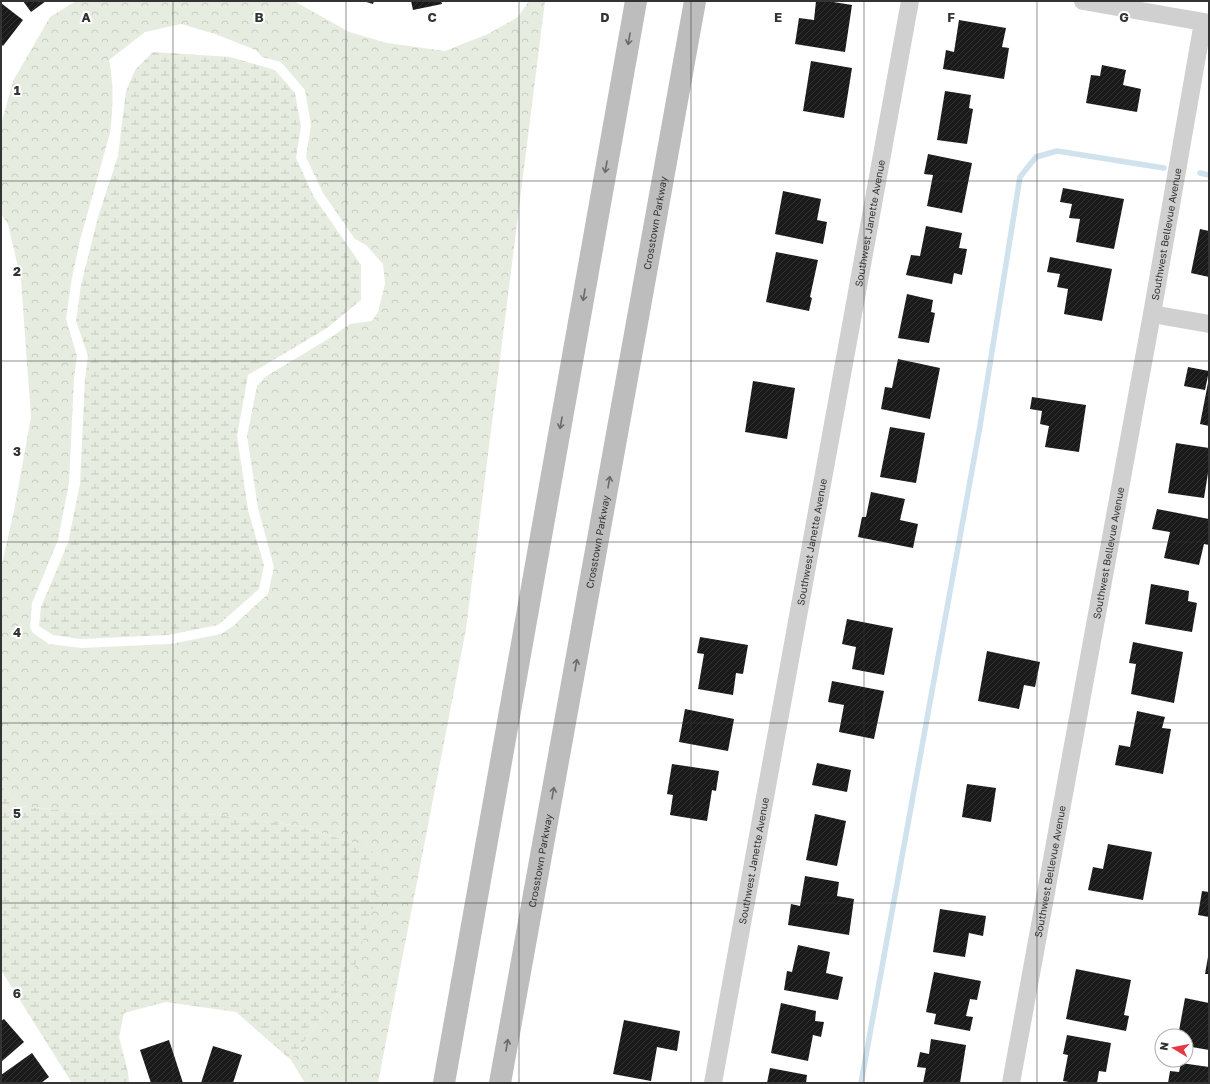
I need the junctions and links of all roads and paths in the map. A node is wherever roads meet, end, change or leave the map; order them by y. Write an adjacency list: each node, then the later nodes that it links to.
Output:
1 (636, 1): 8 (main road, one-way to 8)
2 (695, 1): 9 (main road, Crosstown Parkway, one-way to 2)
3 (910, 1): 10 (street, Southwest Janette Avenue)
4 (1083, 1): 5 (street)
5 (1206, 22): 6 (street, Southwest Bellevue Avenue)
6 (1152, 314): 7 (street); 11 (street, Southwest Bellevue Avenue)
7 (1209, 324)
8 (444, 1083)
9 (500, 1083)
10 (713, 1083)
11 (1011, 1083)

